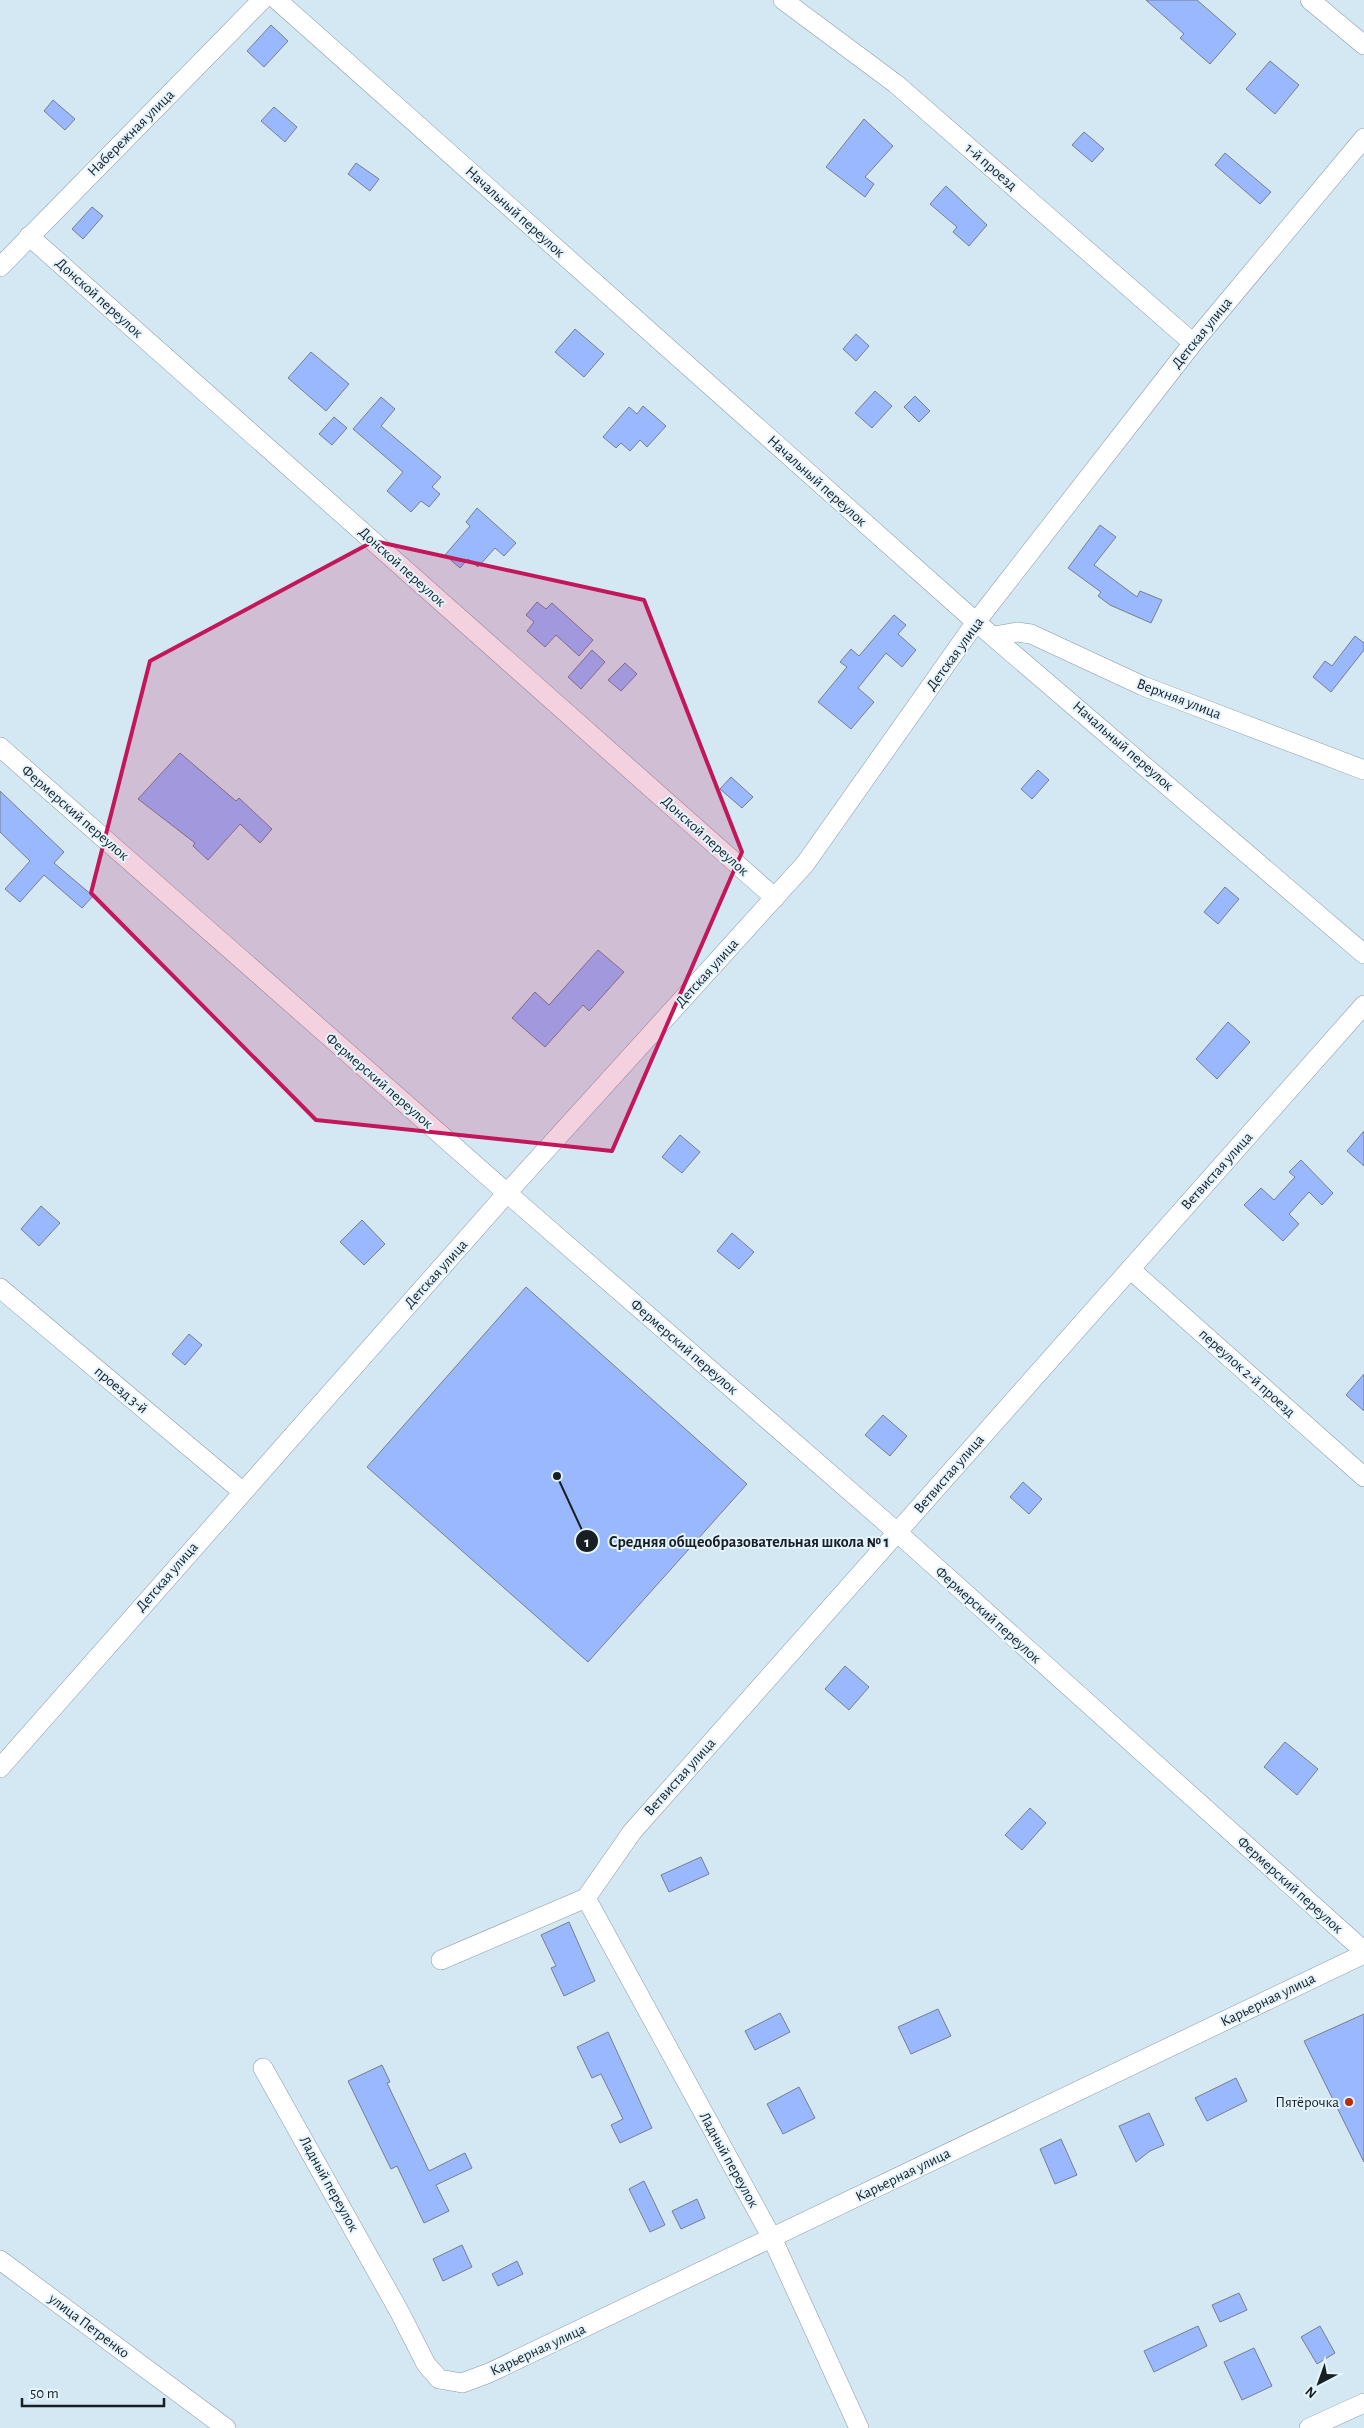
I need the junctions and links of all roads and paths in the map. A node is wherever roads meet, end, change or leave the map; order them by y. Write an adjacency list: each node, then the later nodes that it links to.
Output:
1 (262, 0): 7 (street, Набережная улица)
2 (277, 0): 10 (street, Начальный переулок)
3 (783, 0): 9 (street, 1-й проезд)
4 (1310, 0): 5 (street)
5 (1364, 45)
6 (1364, 138): 9 (street, Детская улица)
7 (29, 236): 8 (street, Набережная улица); 14 (street, Донской переулок)
8 (0, 267)
9 (1193, 343): 10 (street, Детская улица)
10 (976, 622): 11 (street, Начальный переулок); 14 (street, Детская улица)
11 (994, 636): 13 (street, Верхняя улица); 15 (street, Начальный переулок)
12 (0, 747): 17 (street, Фермерский переулок)
13 (1364, 770)
14 (775, 898): 17 (street, Детская улица)
15 (1364, 954)
16 (1364, 1005): 18 (street, Ветвистая улица)
17 (507, 1193): 21 (street, Детская улица); 22 (street, Фермерский переулок)
18 (1130, 1270): 20 (street, переулок 2-й проезд); 22 (street, Ветвистая улица)
19 (0, 1288): 21 (street, проезд 3-й)
20 (1364, 1477)
21 (243, 1492): 23 (street, Детская улица)
22 (898, 1533): 24 (street, Ветвистая улица); 25 (street, Фермерский переулок)
23 (1, 1764)
24 (586, 1898): 26 (street); 28 (street, Ладный переулок)
25 (1364, 1953): 28 (street, Карьерная улица)
26 (441, 1960)
27 (264, 2068): 30 (street, Ладный переулок)
28 (772, 2238): 30 (street, Карьерная улица); 33 (street, Ладный переулок)
29 (0, 2260): 32 (street, улица Петренко)
30 (439, 2378)
31 (1364, 2403): 34 (street)
32 (226, 2428)
33 (859, 2428)
34 (1309, 2428)

